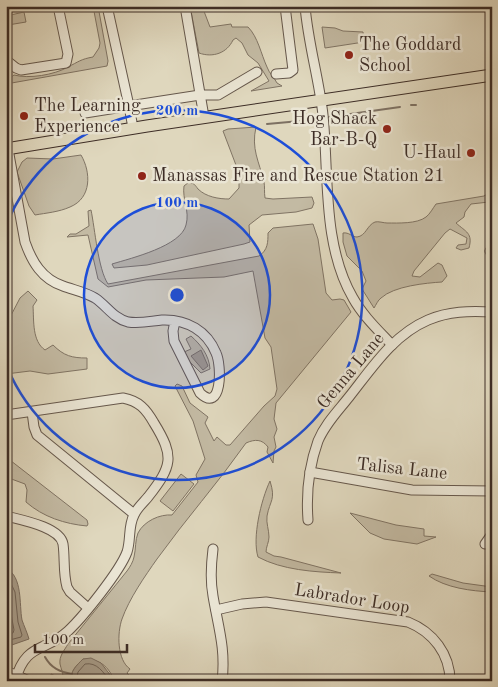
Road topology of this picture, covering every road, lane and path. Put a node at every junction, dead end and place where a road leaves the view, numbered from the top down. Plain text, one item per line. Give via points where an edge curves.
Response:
1 (58, 6) edge
2 (107, 6) edge
3 (185, 6) edge
4 (285, 6) edge
5 (305, 6) edge
6 (6, 60) edge
7 (257, 72) dead end
8 (276, 74) dead end
9 (492, 75) edge
10 (200, 95) junction
11 (321, 100) junction
12 (129, 106) junction
13 (85, 113) dead end
14 (204, 117) junction
15 (133, 128) junction
16 (7, 149) edge
17 (492, 312) edge
18 (174, 321) junction
19 (392, 345) junction
20 (32, 412) junction
21 (6, 415) edge
22 (310, 472) junction
23 (492, 491) edge
24 (134, 514) junction
25 (6, 516) edge
26 (308, 520) dead end
27 (492, 534) edge
28 (485, 544) dead end
29 (213, 549) dead end
30 (88, 608) junction
31 (216, 610) junction
32 (6, 671) edge
33 (16, 678) edge
34 (29, 681) edge
35 (222, 681) edge
36 (450, 681) edge

1 - 6 street via 68,54 66,63 21,70
2 - 12 street
3 - 10 street
4 - 8 street via 293,70
5 - 11 street
7 - 10 street via 221,94
9 - 11 main road
10 - 12 street
10 - 14 street
11 - 14 main road
11 - 19 street via 327,202 338,260 353,300
12 - 13 street
12 - 15 street
14 - 15 main road
15 - 16 main road
16 - 18 street via 25,242 43,275 59,285 92,296 120,319 137,323
17 - 19 street, Genna Lane via 437,316 412,329
18 - 18 street via 190,325 212,344 220,375 211,398 200,393 174,341
19 - 22 street, Genna Lane via 324,430 315,449
20 - 21 street
20 - 24 street via 37,435
20 - 24 street via 123,398 137,402 147,410 164,438 169,462 158,484
22 - 23 street, Talisa Lane via 412,490
22 - 26 street, Genna Lane
24 - 30 street via 124,560
25 - 30 street via 57,533 62,541 67,587
27 - 28 street
29 - 31 street via 211,581
30 - 33 street via 66,633 26,656
31 - 35 street via 223,642
31 - 36 street, Labrador Loop via 266,602 408,622 424,630 438,644 448,662
32 - 33 street
33 - 34 street

